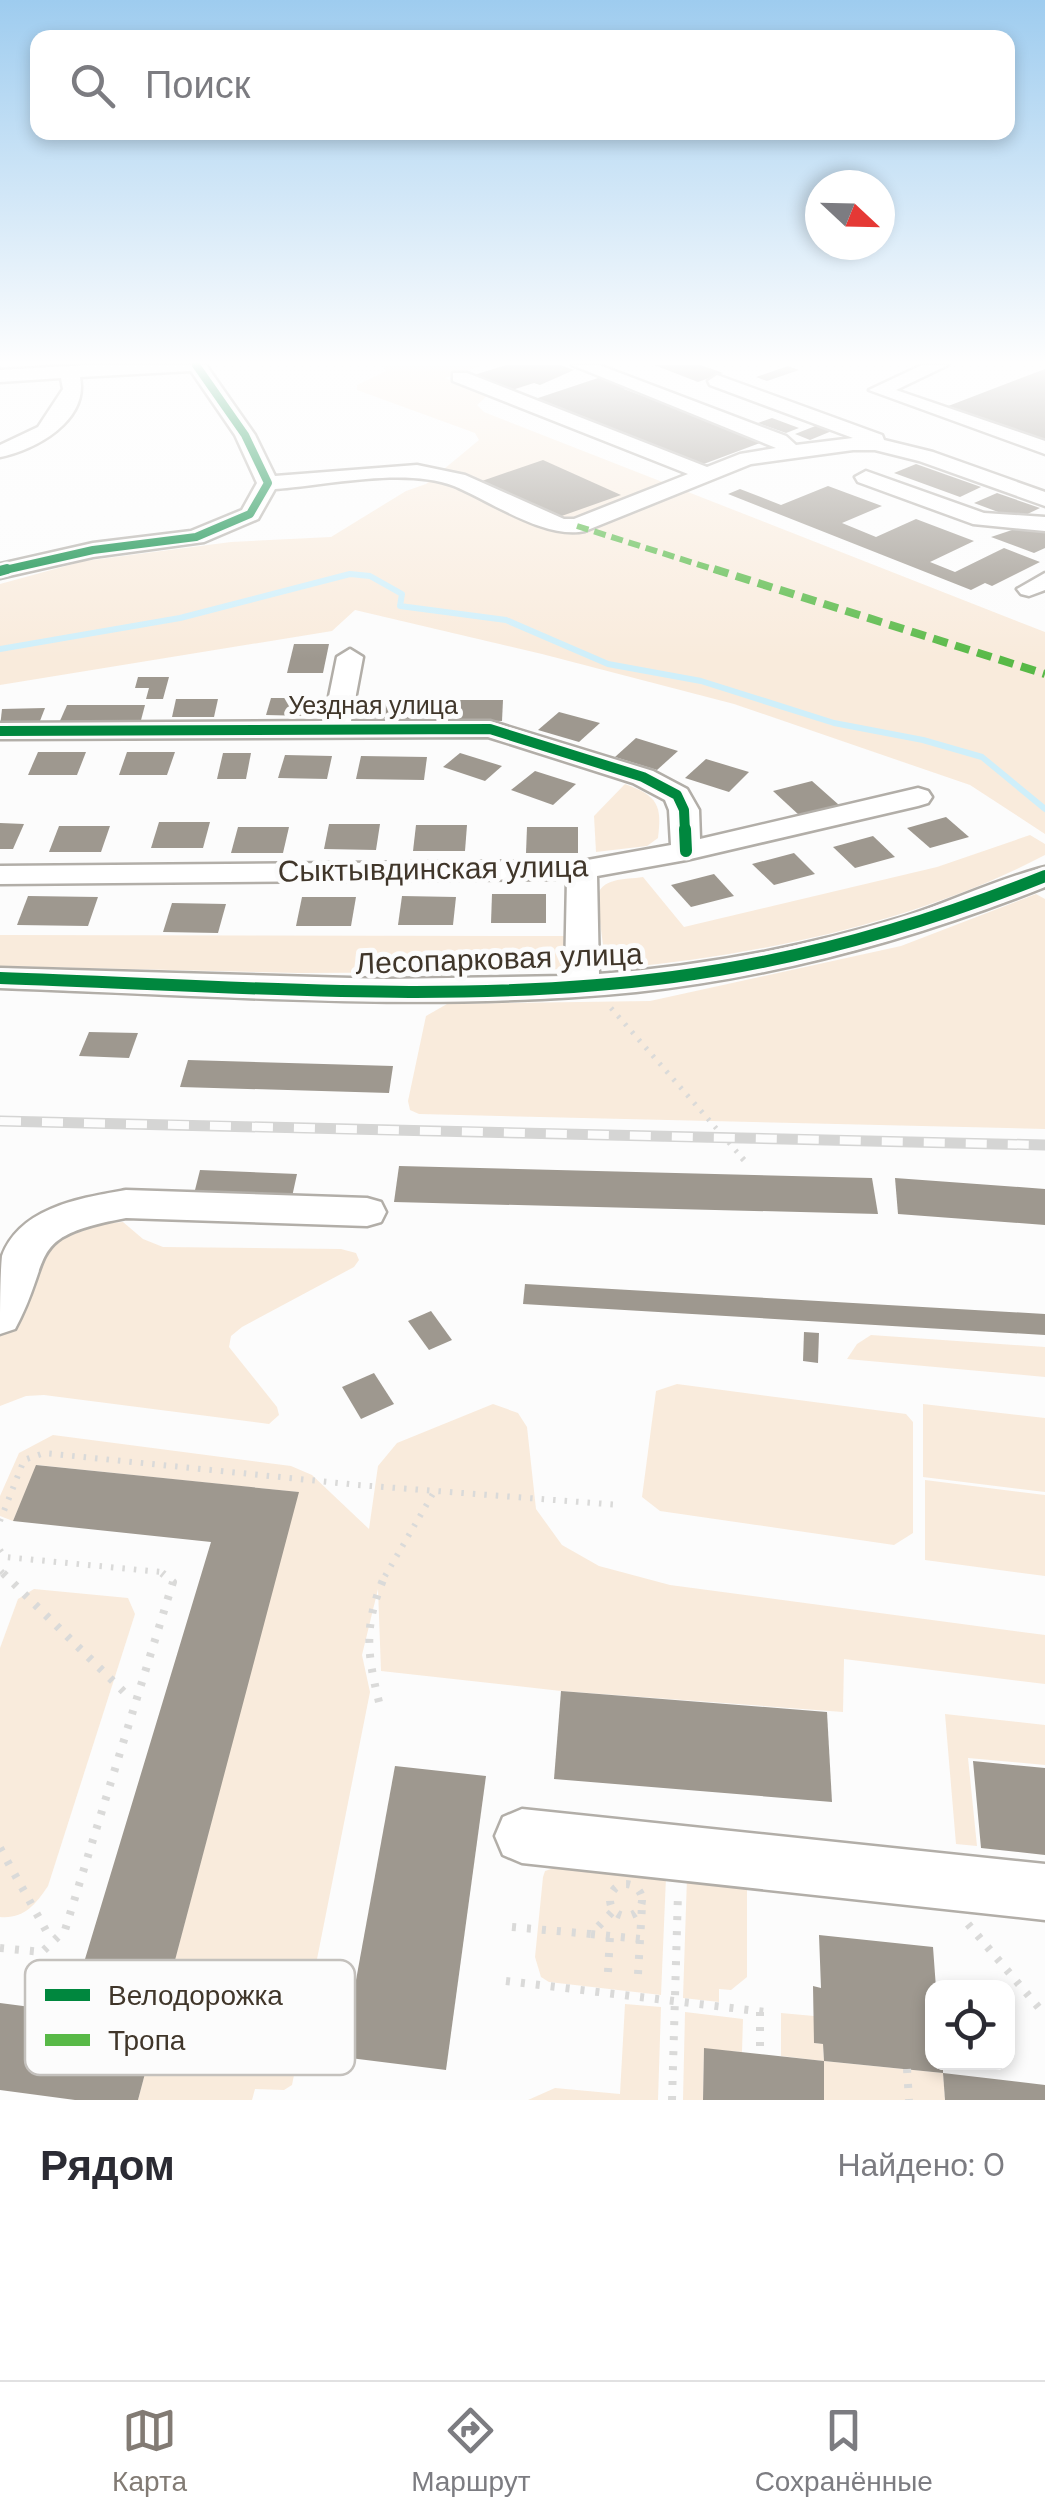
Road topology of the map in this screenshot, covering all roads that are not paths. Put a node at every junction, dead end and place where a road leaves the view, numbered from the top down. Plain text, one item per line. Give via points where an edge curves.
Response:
1 (258, 463) edge
2 (679, 463) edge
3 (734, 463) edge
4 (945, 463) edge
5 (707, 474) junction
6 (866, 477) dead end
7 (457, 480) junction
8 (268, 483) junction
9 (1045, 499) edge
10 (304, 504) dead end
11 (1045, 524) edge
12 (0, 571) edge
13 (350, 657) dead end
14 (336, 728) junction
15 (0, 731) edge
16 (918, 797) dead end
17 (686, 851) junction
18 (582, 870) junction
19 (0, 875) edge
20 (1045, 876) edge
21 (0, 978) edge
22 (590, 990) junction
23 (368, 1212) dead end
24 (0, 1318) edge
25 (522, 1836) dead end
26 (1045, 1892) edge

1 - 8 street
2 - 5 street
3 - 5 street
4 - 9 street
5 - 7 street via 578,526 560,526
6 - 11 street via 980,519
7 - 8 street via 418,471
7 - 10 street via 345,490
8 - 12 street via 250,514 196,538 93,550
13 - 14 street
14 - 15 street, Уездная улица
14 - 17 street, Уездная улица via 490,729 643,777 678,795
16 - 17 street, Сыктывдинская улица
17 - 18 street, Сыктывдинская улица
18 - 19 street, Сыктывдинская улица
18 - 22 street
20 - 22 street, Лесопарковая улица via 842,944
21 - 22 street, Лесопарковая улица
23 - 24 street via 126,1204 88,1211 44,1230 26,1247
25 - 26 street

